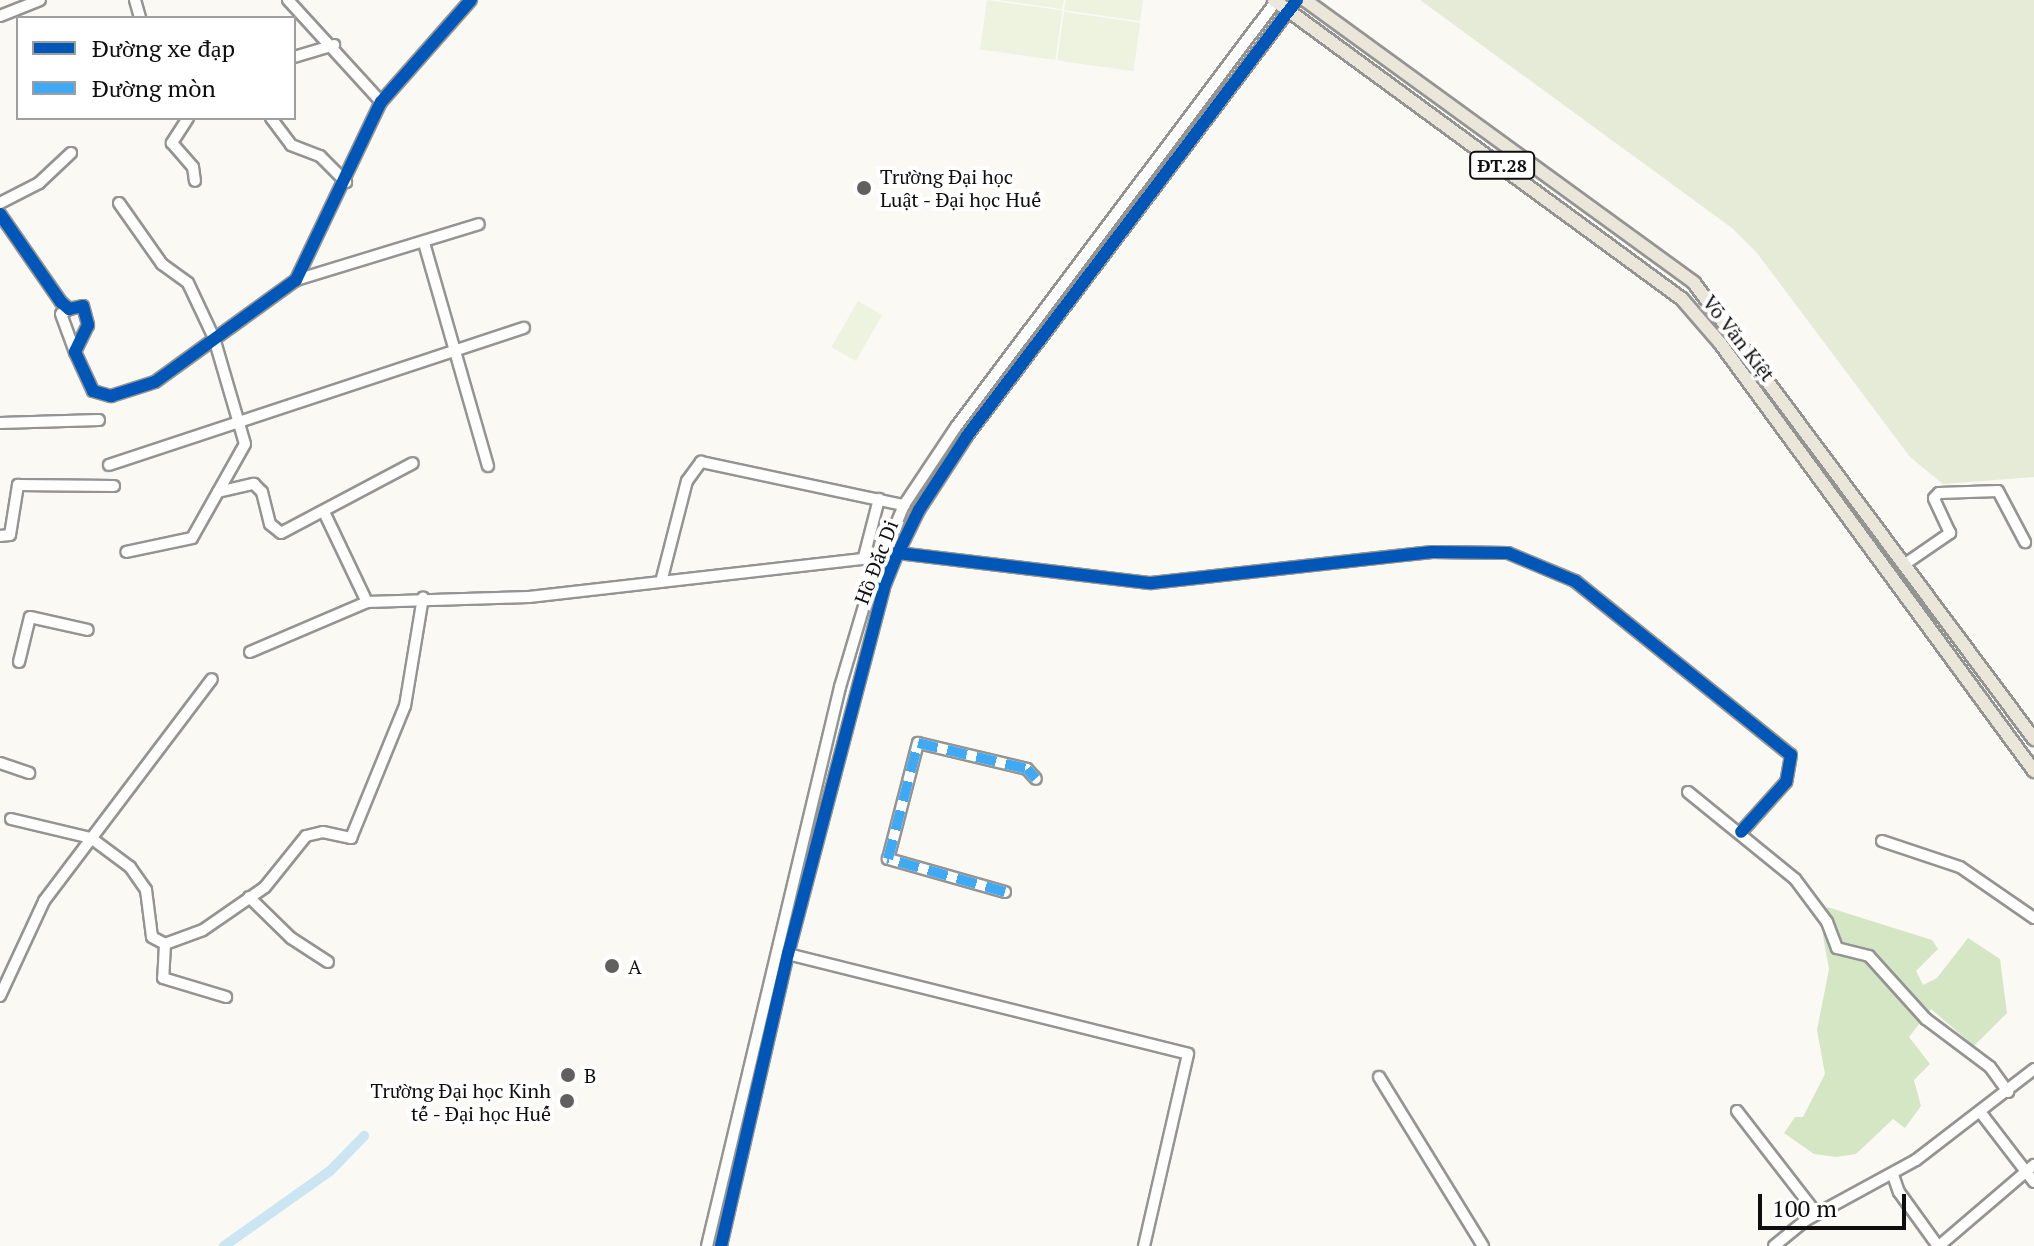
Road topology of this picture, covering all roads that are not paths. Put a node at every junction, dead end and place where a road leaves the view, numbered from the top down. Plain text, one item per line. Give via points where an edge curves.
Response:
1 (40, 0) edge
2 (288, 0) edge
3 (471, 0) edge
4 (1276, 0) edge
5 (1297, 0) edge
6 (1305, 0) edge
7 (462, 3) edge
8 (1289, 11) junction
9 (0, 16) edge
10 (334, 45) junction
11 (296, 56) edge
12 (381, 102) junction
13 (187, 120) edge
14 (272, 120) edge
15 (71, 153) dead end
16 (195, 181) dead end
17 (346, 182) junction
18 (0, 203) edge
19 (119, 203) dead end
20 (0, 214) edge
21 (479, 224) dead end
22 (424, 243) junction
23 (296, 280) junction
24 (69, 309) junction
25 (524, 328) dead end
26 (1734, 331) junction
27 (214, 338) junction
28 (1720, 343) junction
29 (454, 348) junction
30 (75, 352) junction
31 (99, 420) dead end
32 (241, 422) junction
33 (0, 423) edge
34 (413, 463) dead end
35 (109, 465) dead end
36 (488, 466) dead end
37 (114, 486) dead end
38 (218, 492) junction
39 (879, 499) junction
40 (904, 505) junction
41 (324, 512) junction
42 (0, 536) edge
43 (2025, 542) dead end
44 (126, 552) dead end
45 (898, 553) junction
46 (864, 557) junction
47 (880, 557) junction
48 (1905, 564) junction
49 (661, 582) junction
50 (423, 597) junction
51 (367, 602) junction
52 (88, 630) dead end
53 (250, 652) dead end
54 (19, 662) dead end
55 (212, 679) dead end
56 (2029, 723) edge
57 (2009, 737) junction
58 (2034, 739) edge
59 (0, 763) edge
60 (2034, 771) edge
61 (29, 773) dead end
62 (1036, 779) dead end
63 (1688, 792) dead end
64 (11, 819) dead end
65 (1741, 832) junction
66 (91, 838) junction
67 (1882, 841) dead end
68 (1005, 892) dead end
69 (249, 897) junction
70 (2034, 918) edge
71 (165, 944) junction
72 (788, 954) junction
73 (328, 962) dead end
74 (0, 996) edge
75 (226, 997) dead end
76 (2034, 1069) edge
77 (1379, 1077) dead end
78 (2008, 1092) junction
79 (1737, 1111) dead end
80 (1981, 1113) junction
81 (2030, 1168) edge
82 (1893, 1175) junction
83 (2034, 1182) edge
84 (1817, 1214) junction
85 (708, 1242) edge
86 (722, 1244) edge
87 (1778, 1245) edge
88 (1144, 1246) edge
89 (1483, 1246) edge
90 (1939, 1246) edge

1 - 9 street
2 - 10 street
3 - 7 street
4 - 8 main road, Võ Văn Kiệt / ĐT.28
4 - 40 street, Hồ Đắc Di via 956,427
5 - 8 street, Hồ Đắc Di
6 - 26 main road, Võ Văn Kiệt / ĐT.28 via 1638,238 1694,283
7 - 12 street
8 - 28 main road, Võ Văn Kiệt / ĐT.28 via 1619,249 1682,299
8 - 45 street, Hồ Đắc Di via 967,436
10 - 11 street
10 - 12 street
12 - 17 street
13 - 16 street via 172,143 193,167
14 - 17 street via 291,145 320,156
15 - 18 street via 49,176
17 - 23 street
19 - 27 street via 162,264 188,283
20 - 24 street
21 - 22 street
22 - 23 street
22 - 29 street
23 - 27 street
24 - 30 street via 61,314
24 - 30 street via 83,306 88,325
25 - 29 street
26 - 28 main road
26 - 48 main road, Võ Văn Kiệt / ĐT.28
27 - 30 street via 155,382 111,396 93,391
27 - 32 street
28 - 57 main road, Võ Văn Kiệt / ĐT.28
29 - 32 street
29 - 36 street
31 - 33 street
32 - 35 street
32 - 38 street via 245,444
34 - 41 street
37 - 42 street via 18,485 10,535
38 - 41 street via 254,484 262,492 270,524 281,533
38 - 44 street via 192,538
39 - 40 street
39 - 46 street
39 - 49 street via 701,462 687,481
40 - 47 street, Hồ Đắc Di
41 - 51 street
43 - 48 street via 1998,491 1939,493 1934,498 1950,533
45 - 65 street via 1151,583 1432,552 1508,553 1575,581 1791,755 1786,782
45 - 72 street, Hồ Đắc Di via 884,587
46 - 47 street
46 - 49 street
47 - 85 street, Hồ Đắc Di via 840,687
48 - 56 main road, Võ Văn Kiệt / ĐT.28
49 - 50 street via 529,597
50 - 51 street
50 - 69 street via 405,706 368,787 361,824 351,838 323,832 306,836 265,887
51 - 53 street
52 - 54 street via 30,617
55 - 66 street
56 - 57 main road
56 - 58 main road, Võ Văn Kiệt / ĐT.28
57 - 60 main road, Võ Văn Kiệt / ĐT.28
59 - 61 street
62 - 68 street via 1027,769 918,743 888,859
63 - 65 street
64 - 66 street
65 - 78 street via 1795,879 1827,922 1837,948 1869,956 1926,1019 1990,1067
66 - 71 street via 139,878 146,890 152,937
66 - 74 street via 44,901
67 - 70 street via 1960,867
69 - 71 street via 203,930
69 - 73 street via 283,932
71 - 75 street via 163,978
72 - 86 street, Hồ Đắc Di
72 - 88 street via 1188,1054
76 - 78 street
77 - 89 street
78 - 80 street
79 - 84 street
80 - 81 street
80 - 82 street
81 - 83 street
81 - 90 street
82 - 84 street
82 - 90 street via 1899,1192
84 - 87 street
85 - 86 street

